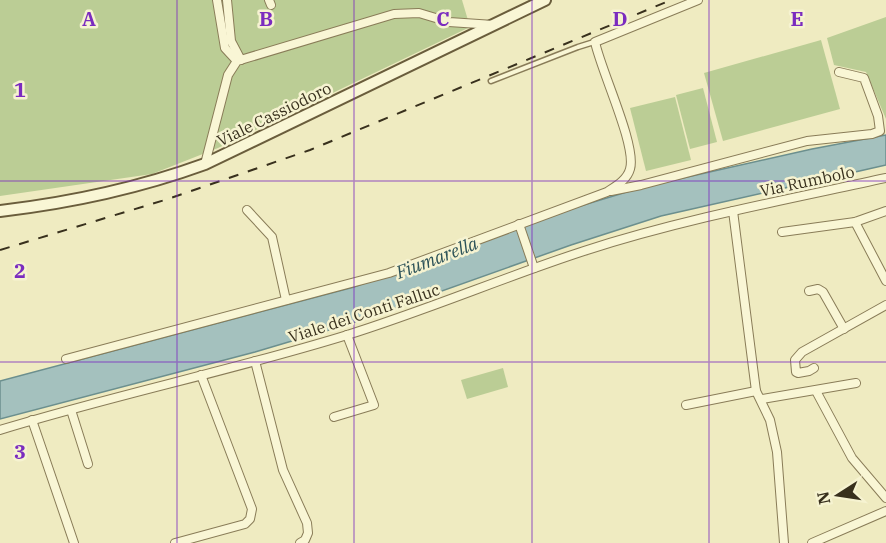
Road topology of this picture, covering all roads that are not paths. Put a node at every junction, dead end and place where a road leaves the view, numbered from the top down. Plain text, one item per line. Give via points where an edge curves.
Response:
1 (217, 0) edge
2 (227, 0) edge
3 (545, 0) edge
4 (698, 0) edge
5 (495, 25) junction
6 (595, 42) junction
7 (239, 61) junction
8 (839, 72) dead end
9 (491, 81) dead end
10 (205, 164) junction
11 (886, 178) edge
12 (607, 192) junction
13 (247, 210) dead end
14 (0, 211) edge
15 (733, 211) junction
16 (886, 211) edge
17 (855, 222) junction
18 (519, 225) junction
19 (782, 232) dead end
20 (533, 264) junction
21 (886, 281) edge
22 (809, 291) dead end
23 (286, 300) junction
24 (886, 305) edge
25 (844, 329) junction
26 (347, 335) junction
27 (66, 359) dead end
28 (255, 361) junction
29 (814, 368) dead end
30 (201, 375) junction
31 (856, 383) dead end
32 (756, 391) junction
33 (816, 391) junction
34 (762, 399) junction
35 (686, 405) dead end
36 (71, 410) junction
37 (334, 417) dead end
38 (32, 420) junction
39 (0, 430) edge
40 (88, 464) dead end
41 (886, 498) edge
42 (886, 510) edge
43 (74, 543) edge
44 (175, 543) edge
45 (300, 543) edge
46 (784, 543) edge
47 (812, 543) edge

1 - 7 street via 225,48
2 - 7 street via 231,41
3 - 5 main road, Viale Cassiodoro
4 - 6 street
5 - 7 street via 449,22 419,13 394,14
5 - 10 main road, Viale Cassiodoro
6 - 9 lane
6 - 12 street via 632,163 625,179
7 - 10 street via 228,75
8 - 12 street via 864,78 880,131 807,141
10 - 14 main road, Viale Cassiodoro via 69,201
11 - 15 street, Via Rumbolo
12 - 18 street
13 - 23 street via 272,237
15 - 20 street, Viale dei Conti Falluc
15 - 32 street
16 - 17 street
17 - 19 street
17 - 21 street
18 - 20 street
18 - 23 street via 389,273
20 - 26 street, Viale dei Conti Falluc
22 - 25 street via 823,292
23 - 27 street
24 - 25 street
25 - 29 street via 802,352 795,360 798,373
26 - 28 street, Viale dei Conti Falluc
26 - 37 street via 374,405
28 - 30 street, Viale dei Conti Falluc
28 - 45 street via 283,470 307,523 308,533
30 - 36 street, Viale dei Conti Falluc
30 - 44 street via 252,514 245,524
31 - 33 street
32 - 34 street
32 - 35 street
33 - 34 street
33 - 41 street via 852,458
34 - 46 street via 775,435
36 - 38 street, Viale dei Conti Falluc
36 - 40 street
38 - 39 street, Viale dei Conti Falluc
38 - 43 street
42 - 47 street

